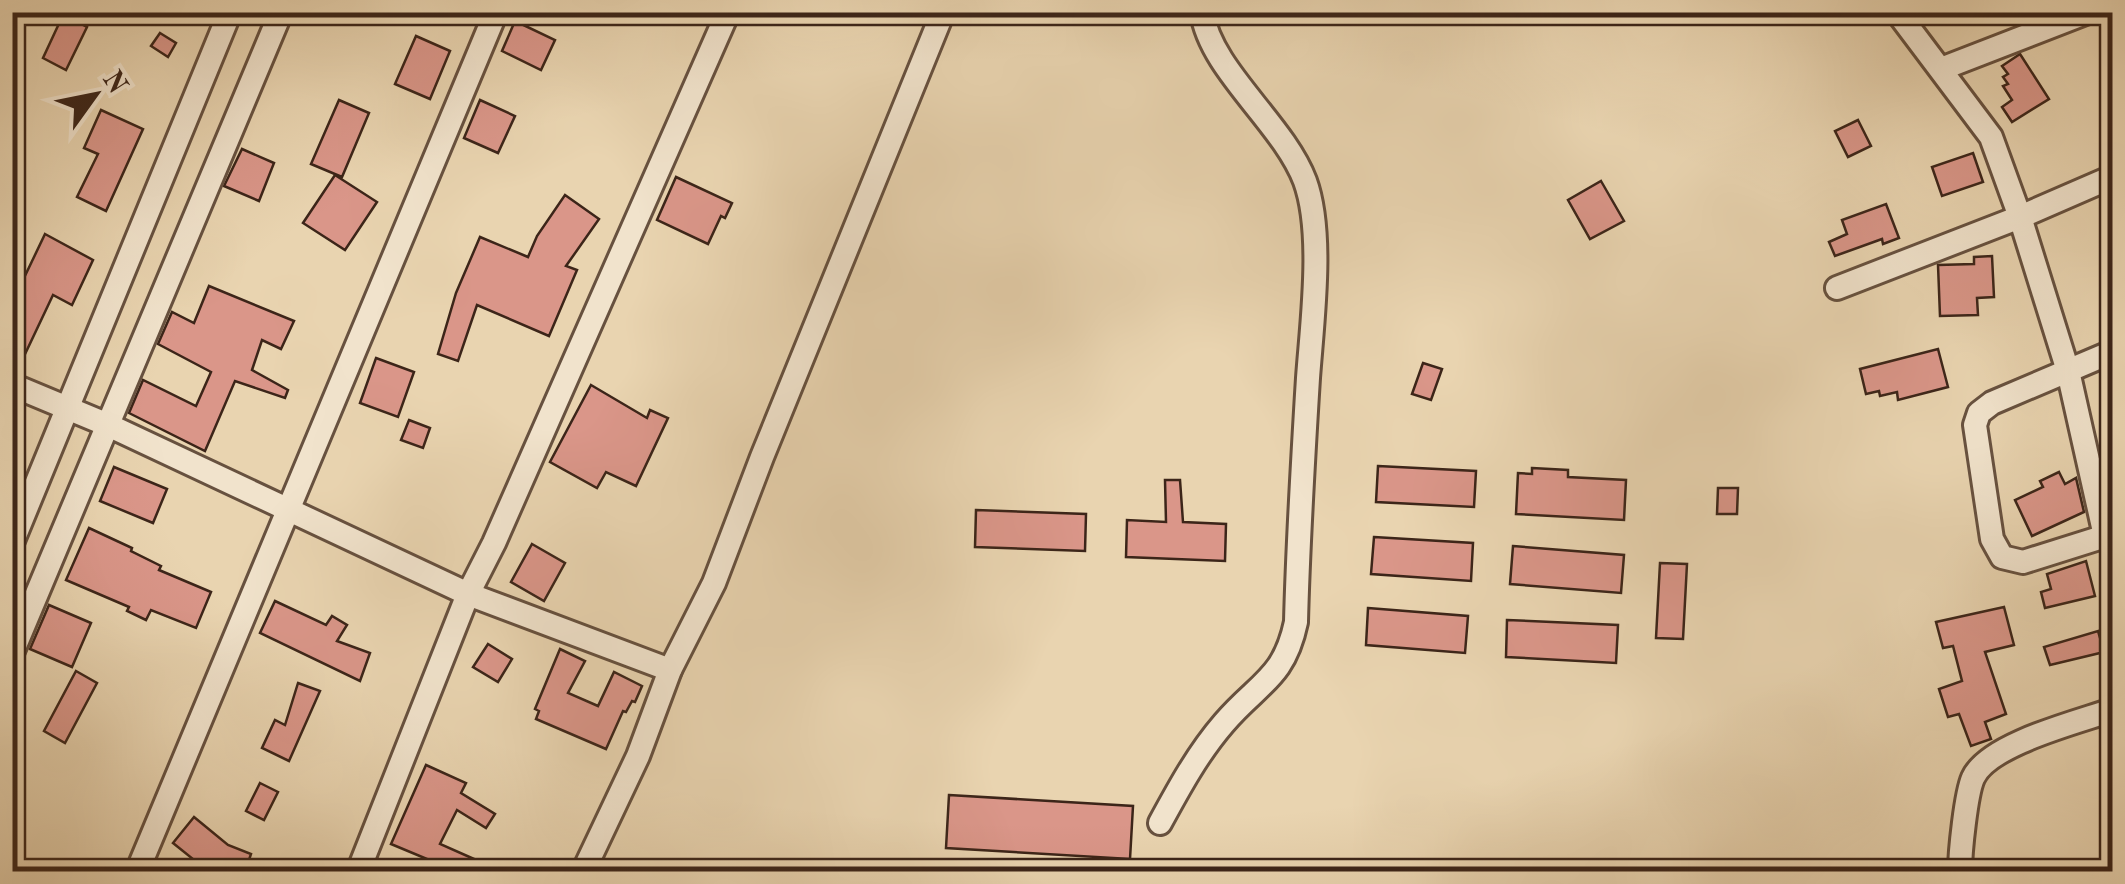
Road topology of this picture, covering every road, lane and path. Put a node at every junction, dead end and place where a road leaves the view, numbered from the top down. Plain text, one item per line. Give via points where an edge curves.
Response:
1 (230, 12) edge
2 (281, 12) edge
3 (496, 12) edge
4 (728, 12) edge
5 (942, 12) edge
6 (1202, 12) edge
7 (1897, 12) edge
8 (2088, 12) edge
9 (1940, 69) junction
10 (2112, 177) edge
11 (2020, 217) junction
12 (1838, 288) dead end
13 (2112, 352) edge
14 (2068, 371) junction
15 (12, 385) edge
16 (67, 407) junction
17 (108, 424) junction
18 (286, 512) junction
19 (2109, 535) edge
20 (12, 543) edge
21 (468, 594) junction
22 (12, 653) edge
23 (670, 670) junction
24 (2112, 710) edge
25 (1160, 823) dead end
26 (137, 872) edge
27 (358, 872) edge
28 (583, 872) edge
29 (1960, 872) edge

1 - 16 street
2 - 17 street
3 - 18 street
4 - 21 street
5 - 23 street via 714,583
6 - 25 street via 1219,54 1289,147 1305,182 1313,212 1314,286 1290,649 1189,769
7 - 9 street
8 - 9 street
9 - 11 street via 1991,137
10 - 11 street
11 - 12 street
11 - 14 street
13 - 14 street
14 - 19 street
14 - 19 street via 1980,413 1975,425 1992,539 2002,557 2023,562
15 - 16 street
16 - 17 street
16 - 20 street
17 - 18 street
17 - 22 street
18 - 21 street
18 - 26 street
21 - 23 street
21 - 27 street
23 - 28 street
24 - 29 street via 1990,758 1973,777

